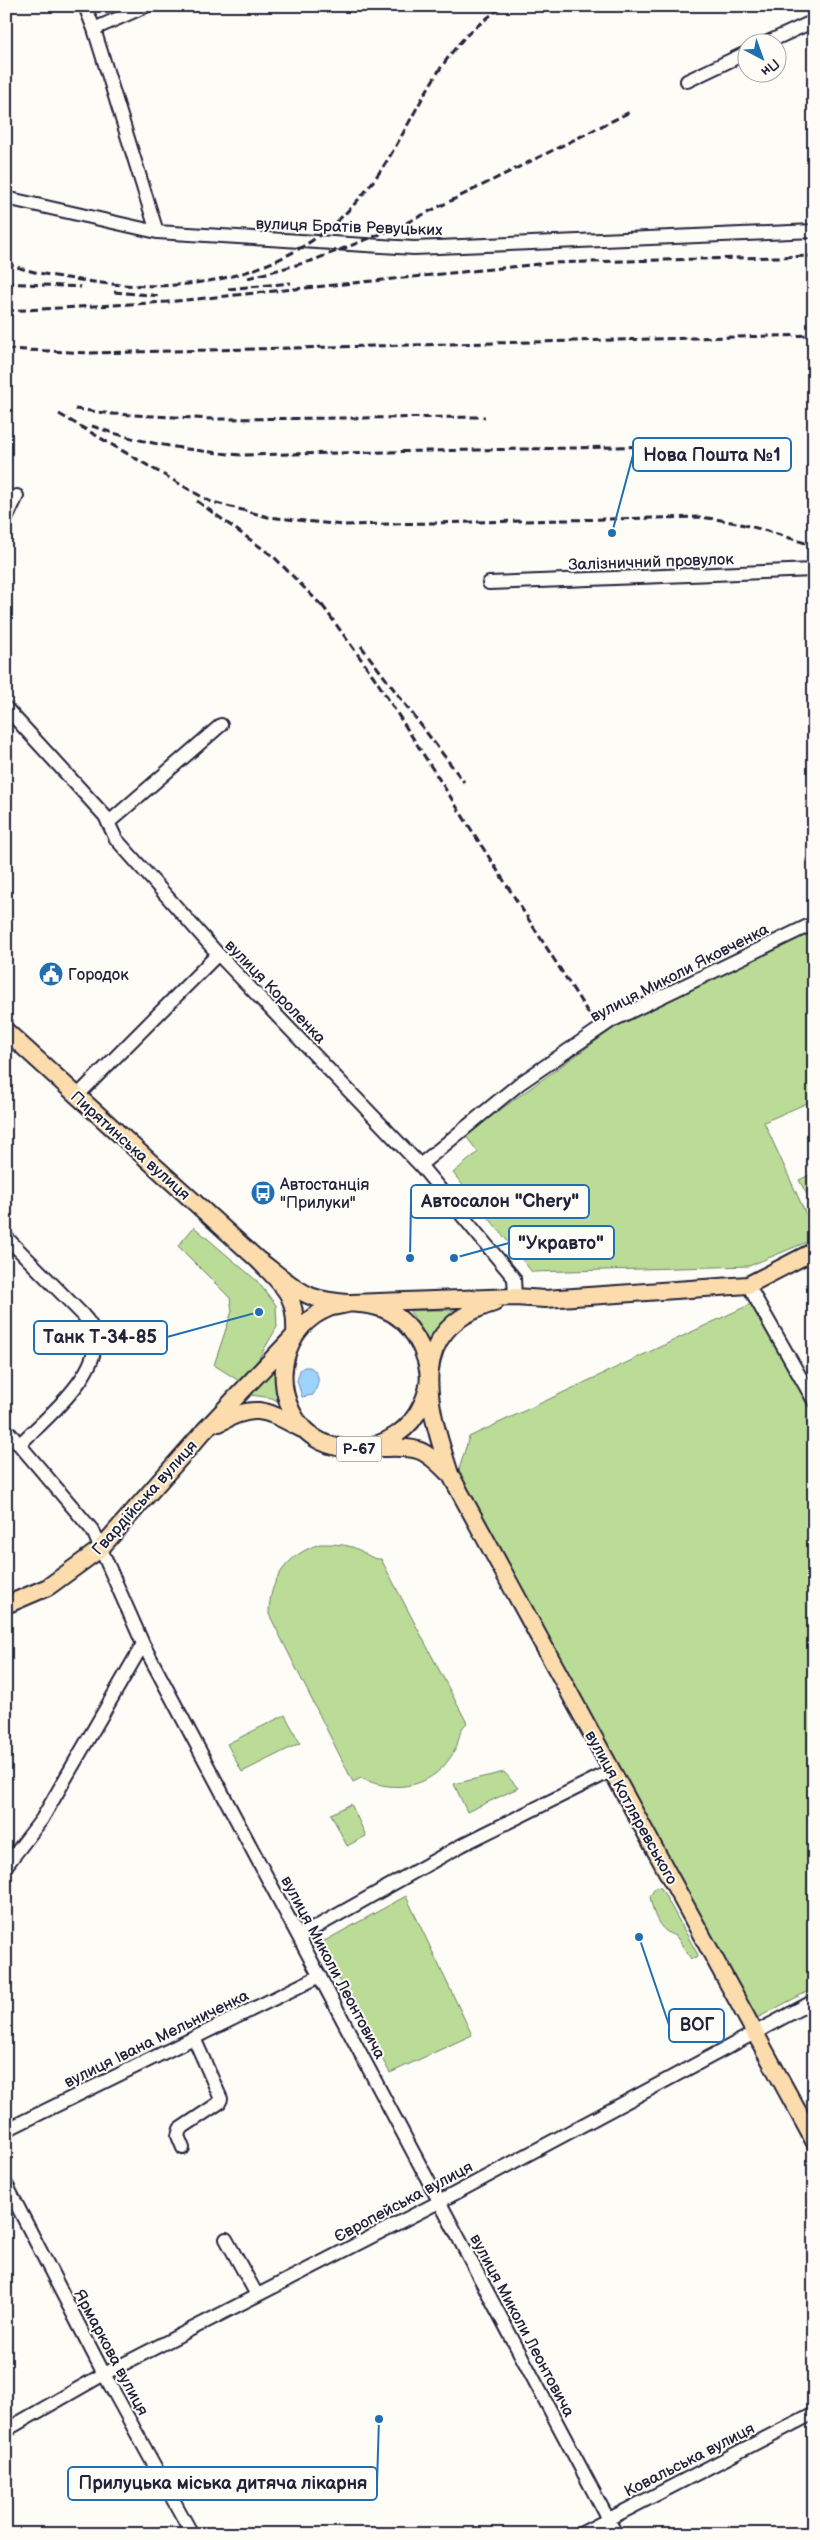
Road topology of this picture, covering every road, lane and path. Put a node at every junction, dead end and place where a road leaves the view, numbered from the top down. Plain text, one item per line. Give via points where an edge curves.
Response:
1 (85, 6) edge
2 (146, 6) edge
3 (814, 21) edge
4 (94, 29) junction
5 (788, 33) edge
6 (738, 57) edge
7 (687, 80) dead end
8 (6, 198) edge
9 (814, 231) edge
10 (157, 232) junction
11 (17, 496) dead end
12 (6, 519) edge
13 (814, 570) edge
14 (489, 583) dead end
15 (6, 708) edge
16 (220, 725) dead end
17 (108, 823) junction
18 (814, 923) edge
19 (218, 954) junction
20 (6, 1031) edge
21 (77, 1096) junction
22 (420, 1165) junction
23 (6, 1237) edge
24 (814, 1251) edge
25 (257, 1259) junction
26 (748, 1285) junction
27 (515, 1297) junction
28 (351, 1303) junction
29 (295, 1336) junction
30 (428, 1373) junction
31 (814, 1401) edge
32 (6, 1429) edge
33 (306, 1430) junction
34 (204, 1431) junction
35 (20, 1444) junction
36 (366, 1449) junction
37 (450, 1474) junction
38 (100, 1549) junction
39 (6, 1605) edge
40 (143, 1644) junction
41 (611, 1771) junction
42 (6, 1866) edge
43 (300, 1936) junction
44 (320, 1976) junction
45 (814, 2001) edge
46 (754, 2033) junction
47 (194, 2038) junction
48 (6, 2130) edge
49 (814, 2141) edge
50 (183, 2148) dead end
51 (6, 2184) edge
52 (439, 2202) junction
53 (226, 2239) dead end
54 (257, 2296) junction
55 (104, 2374) junction
56 (814, 2413) edge
57 (6, 2430) edge
58 (608, 2519) junction
59 (192, 2534) edge
60 (580, 2534) edge
61 (616, 2534) edge

1 - 4 street
2 - 4 street
3 - 5 street
4 - 10 street
6 - 7 street
8 - 10 street, вулиця Братів Ревуцьких
9 - 10 street, вулиця Братів Ревуцьких via 414,248
11 - 12 street
13 - 14 street, Залізничний провулок
15 - 17 street, вулиця Короленка
16 - 17 street
17 - 19 street, вулиця Короленка via 116,839
18 - 22 street, вулиця Миколи Яковченка via 611,1021 519,1084
19 - 21 street
19 - 22 street, вулиця Короленка
20 - 21 main road, Пирятинська вулиця / Р-67
21 - 25 main road, Пирятинська вулиця / Р-67
22 - 27 street, вулиця Короленка via 514,1278
23 - 35 street via 82,1315 92,1327 95,1340 90,1364 80,1383
24 - 26 main road, Р-67
25 - 28 main road, Р-67 via 310,1296 324,1301
25 - 29 main road, Р-67 via 286,1290 293,1303
26 - 27 main road, Р-67 via 545,1299
26 - 31 street
27 - 28 main road, Р-67
27 - 30 main road, Р-67 via 475,1309 457,1319 436,1345
28 - 29 main road, Р-67 via 330,1308 310,1319
28 - 30 main road, Р-67 via 374,1306 396,1315 412,1330 424,1350
29 - 33 main road, Р-67 via 286,1354 282,1375 285,1395 293,1414
29 - 34 main road, Гвардійська вулиця
30 - 36 main road, Р-67 via 426,1394 413,1420 387,1442
30 - 37 main road via 436,1429
32 - 35 street, вулиця Миколи Леонтовича
33 - 34 main road via 276,1415 254,1409 236,1413
33 - 36 main road, Р-67 via 324,1442
34 - 38 main road, Гвардійська вулиця
35 - 38 street, вулиця Миколи Леонтовича via 93,1531
36 - 37 main road via 416,1448 430,1455
37 - 41 main road, вулиця Котляревського
38 - 39 main road, Гвардійська вулиця via 48,1587
38 - 40 street, вулиця Миколи Леонтовича
40 - 42 street via 42,1819
40 - 43 street, вулиця Миколи Леонтовича
41 - 43 street via 462,1845
41 - 46 main road, вулиця Котляревського
43 - 44 street, вулиця Миколи Леонтовича
44 - 47 street, вулиця Івана Мельниченка
44 - 52 street, вулиця Миколи Леонтовича
45 - 46 street, Європейська вулиця
46 - 49 main road, вулиця Котляревського
46 - 52 street, Європейська вулиця
47 - 48 street, вулиця Івана Мельниченка
47 - 50 street via 221,2099 180,2129 178,2136
51 - 55 street, Ярмаркова вулиця
52 - 54 street, Європейська вулиця
52 - 58 street, вулиця Миколи Леонтовича
53 - 54 street
54 - 55 street, Європейська вулиця
55 - 57 street, Європейська вулиця
55 - 59 street, Ярмаркова вулиця
56 - 58 street, Ковальська вулиця
58 - 60 street, Ковальська вулиця
58 - 61 street, вулиця Миколи Леонтовича

